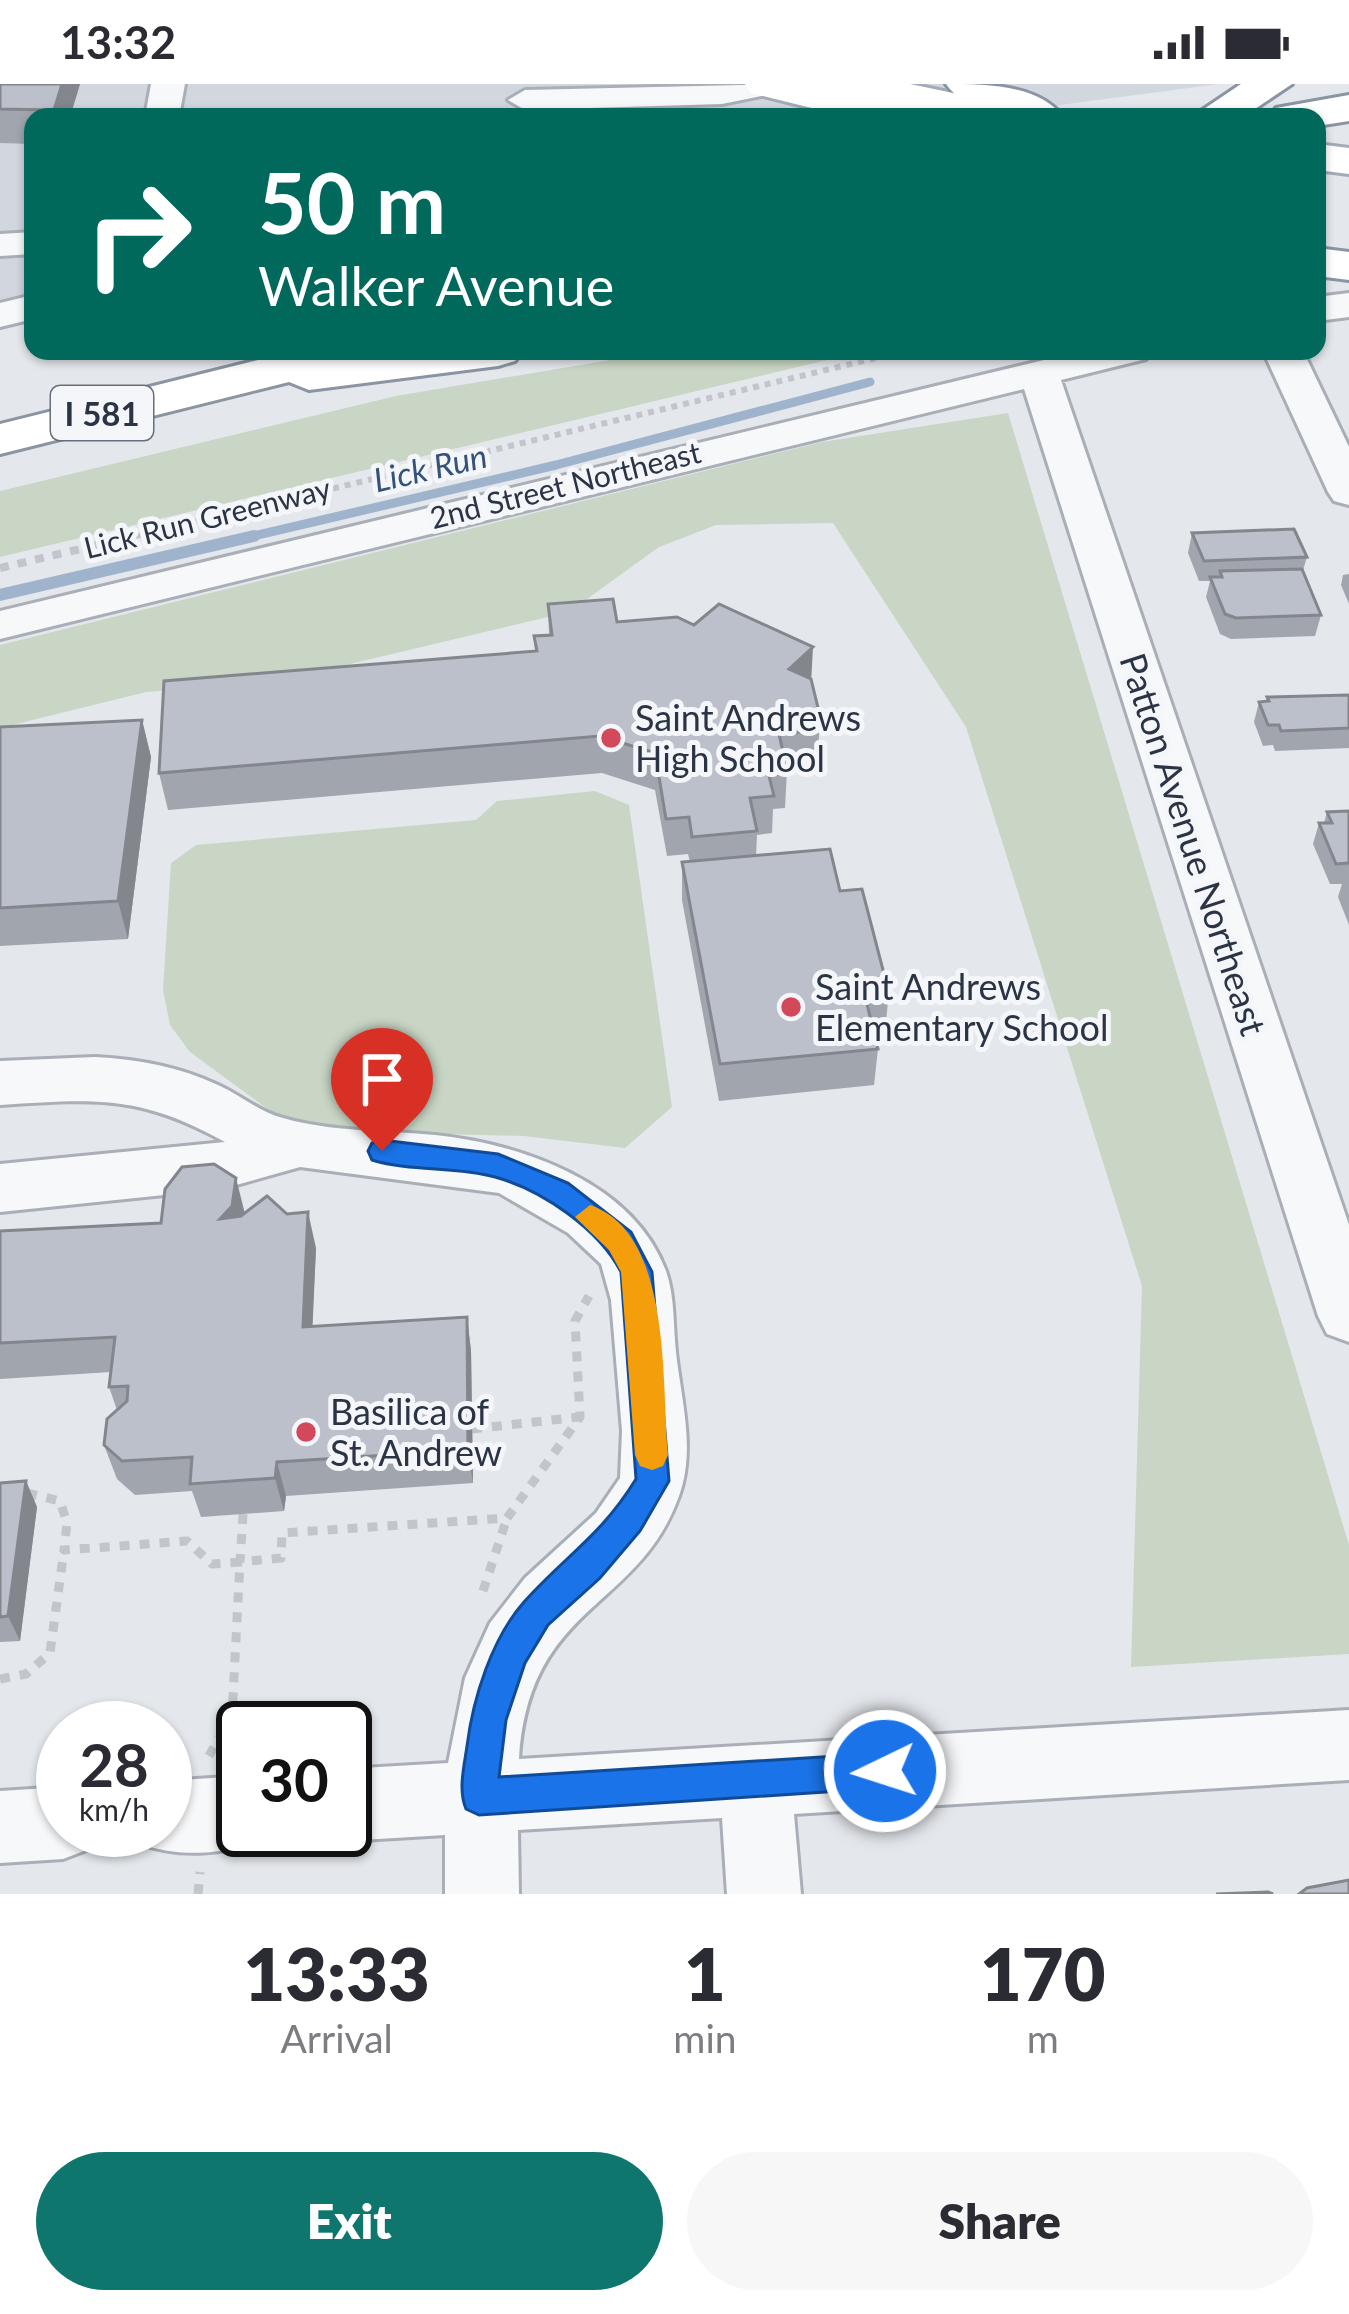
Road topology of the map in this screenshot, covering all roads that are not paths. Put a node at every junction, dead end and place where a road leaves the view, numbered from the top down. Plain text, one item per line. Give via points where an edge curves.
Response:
1 (771, 84) edge
2 (849, 84) edge
3 (967, 84) edge
4 (525, 100) edge
5 (864, 108) edge
6 (966, 108) edge
7 (1022, 108) edge
8 (276, 360) edge
9 (348, 360) edge
10 (1094, 360) edge
11 (1286, 360) edge
12 (198, 369) edge
13 (1038, 373) junction
14 (0, 398) edge
15 (0, 439) edge
16 (1349, 492) edge
17 (0, 625) edge
18 (0, 1083) edge
19 (306, 1143) junction
20 (0, 1188) edge
21 (1349, 1316) edge
22 (1349, 1745) edge
23 (755, 1779) junction
24 (479, 1797) junction
25 (372, 1803) edge
26 (36, 1825) edge
27 (0, 1827) edge
28 (482, 1894) edge
29 (764, 1894) edge

1 - 4 street via 722,94
1 - 5 main road
2 - 6 main road
3 - 7 main road
8 - 12 main road, I 581
9 - 12 main road
10 - 13 street, 2nd Street Northeast
11 - 16 street
12 - 14 main road, I 581
12 - 15 main road, I 581
13 - 17 street, 2nd Street Northeast
13 - 21 street, Patton Avenue Northeast
18 - 19 street via 147,1081 274,1139
19 - 20 street via 223,1166
19 - 24 street via 498,1166 558,1192 620,1241 636,1272 652,1481 628,1521 536,1614 510,1656 488,1720
22 - 23 street
23 - 24 street
23 - 29 street
24 - 25 street
24 - 28 street
26 - 27 street

